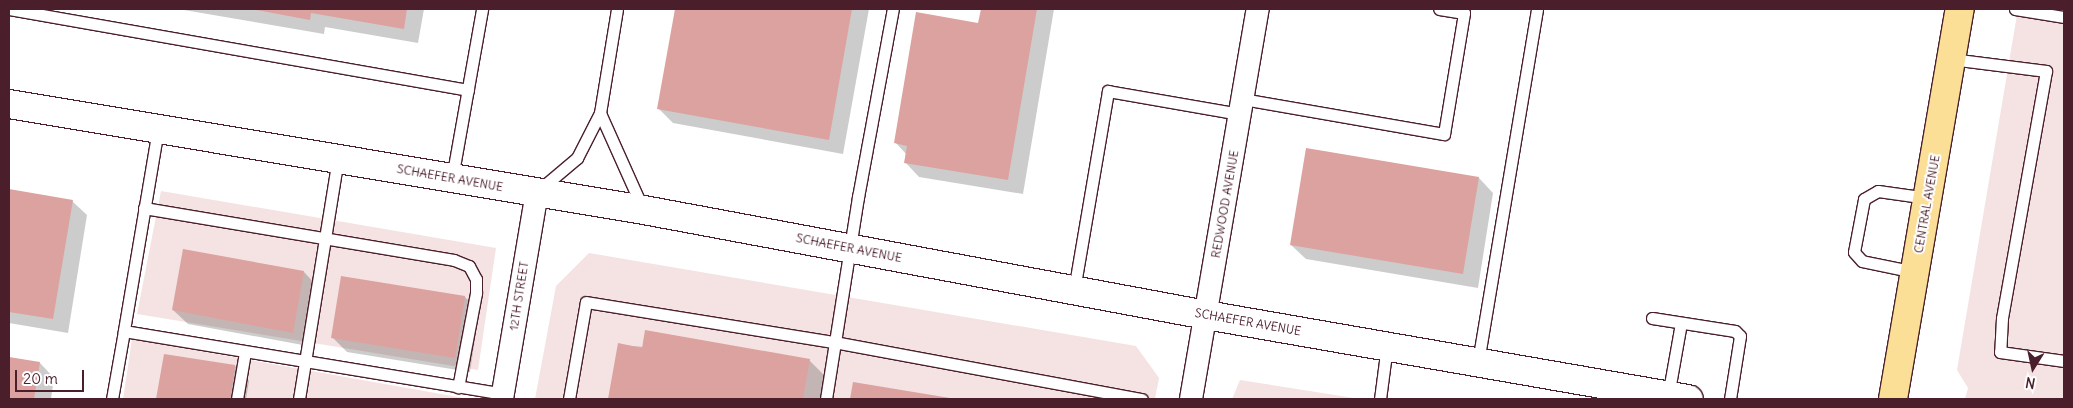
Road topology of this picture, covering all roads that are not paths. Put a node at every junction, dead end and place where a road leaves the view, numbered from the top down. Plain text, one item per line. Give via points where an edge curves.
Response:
1 (9, 9) edge
2 (482, 9) edge
3 (617, 9) edge
4 (893, 9) edge
5 (1258, 9) edge
6 (1439, 9) edge
7 (1537, 9) edge
8 (1960, 9) edge
9 (2015, 9) edge
10 (2064, 17) edge
11 (1951, 59) junction
12 (468, 90) junction
13 (9, 104) edge
14 (1242, 106) junction
15 (600, 113) junction
16 (158, 129) junction
17 (338, 159) junction
18 (452, 178) junction
19 (536, 192) junction
20 (1928, 198) junction
21 (144, 208) junction
22 (644, 210) junction
23 (325, 238) junction
24 (850, 248) junction
25 (1915, 272) junction
26 (1074, 290) junction
27 (1206, 315) junction
28 (1652, 318) dead end
29 (1681, 323) junction
30 (124, 331) junction
31 (834, 342) junction
32 (1387, 346) junction
33 (246, 352) junction
34 (2064, 361) edge
35 (305, 362) junction
36 (1478, 362) junction
37 (458, 387) junction
38 (1626, 394) edge
39 (503, 397) edge
40 (1679, 398) edge
41 (112, 399) edge
42 (237, 399) edge
43 (299, 399) edge
44 (569, 399) edge
45 (826, 399) edge
46 (1142, 399) edge
47 (1191, 399) edge
48 (1380, 399) edge
49 (1730, 399) edge
50 (1894, 399) edge

1 - 12 lane
2 - 12 lane
3 - 15 lane
4 - 24 lane
5 - 14 street, REDWOOD AVENUE
6 - 14 lane via 1464,13 1444,134
7 - 36 lane
8 - 11 main road, CENTRAL AVENUE
9 - 10 lane
11 - 20 main road, CENTRAL AVENUE
11 - 34 lane via 2046,71 2002,318 2000,352
12 - 18 lane
13 - 16 street, SCHAEFER AVENUE
14 - 26 lane via 1108,91
14 - 27 street, REDWOOD AVENUE
15 - 19 lane via 577,158
15 - 22 lane
16 - 17 street, SCHAEFER AVENUE
16 - 21 lane
17 - 18 street, SCHAEFER AVENUE
17 - 23 lane
18 - 19 street, SCHAEFER AVENUE
19 - 22 street, SCHAEFER AVENUE
19 - 39 street, 12TH STREET
20 - 25 main road, CENTRAL AVENUE
20 - 25 lane via 1878,191 1864,198 1854,252 1862,262
21 - 23 lane
21 - 30 lane
22 - 24 street, SCHAEFER AVENUE
23 - 35 lane
23 - 37 lane via 454,260 469,266 476,279 476,293
24 - 26 street, SCHAEFER AVENUE
24 - 31 lane
25 - 50 main road, CENTRAL AVENUE
26 - 27 street, SCHAEFER AVENUE
27 - 32 street, SCHAEFER AVENUE
27 - 47 street, REDWOOD AVENUE
28 - 29 lane
29 - 40 lane
29 - 49 lane via 1735,331 1740,336
30 - 33 lane
30 - 41 lane
31 - 44 lane via 586,302
31 - 45 lane
31 - 46 lane
32 - 36 street, SCHAEFER AVENUE
32 - 48 lane
33 - 35 lane
33 - 42 lane
35 - 37 lane
35 - 43 lane
36 - 38 street, SCHAEFER AVENUE
37 - 39 lane
38 - 40 street, SCHAEFER AVENUE

